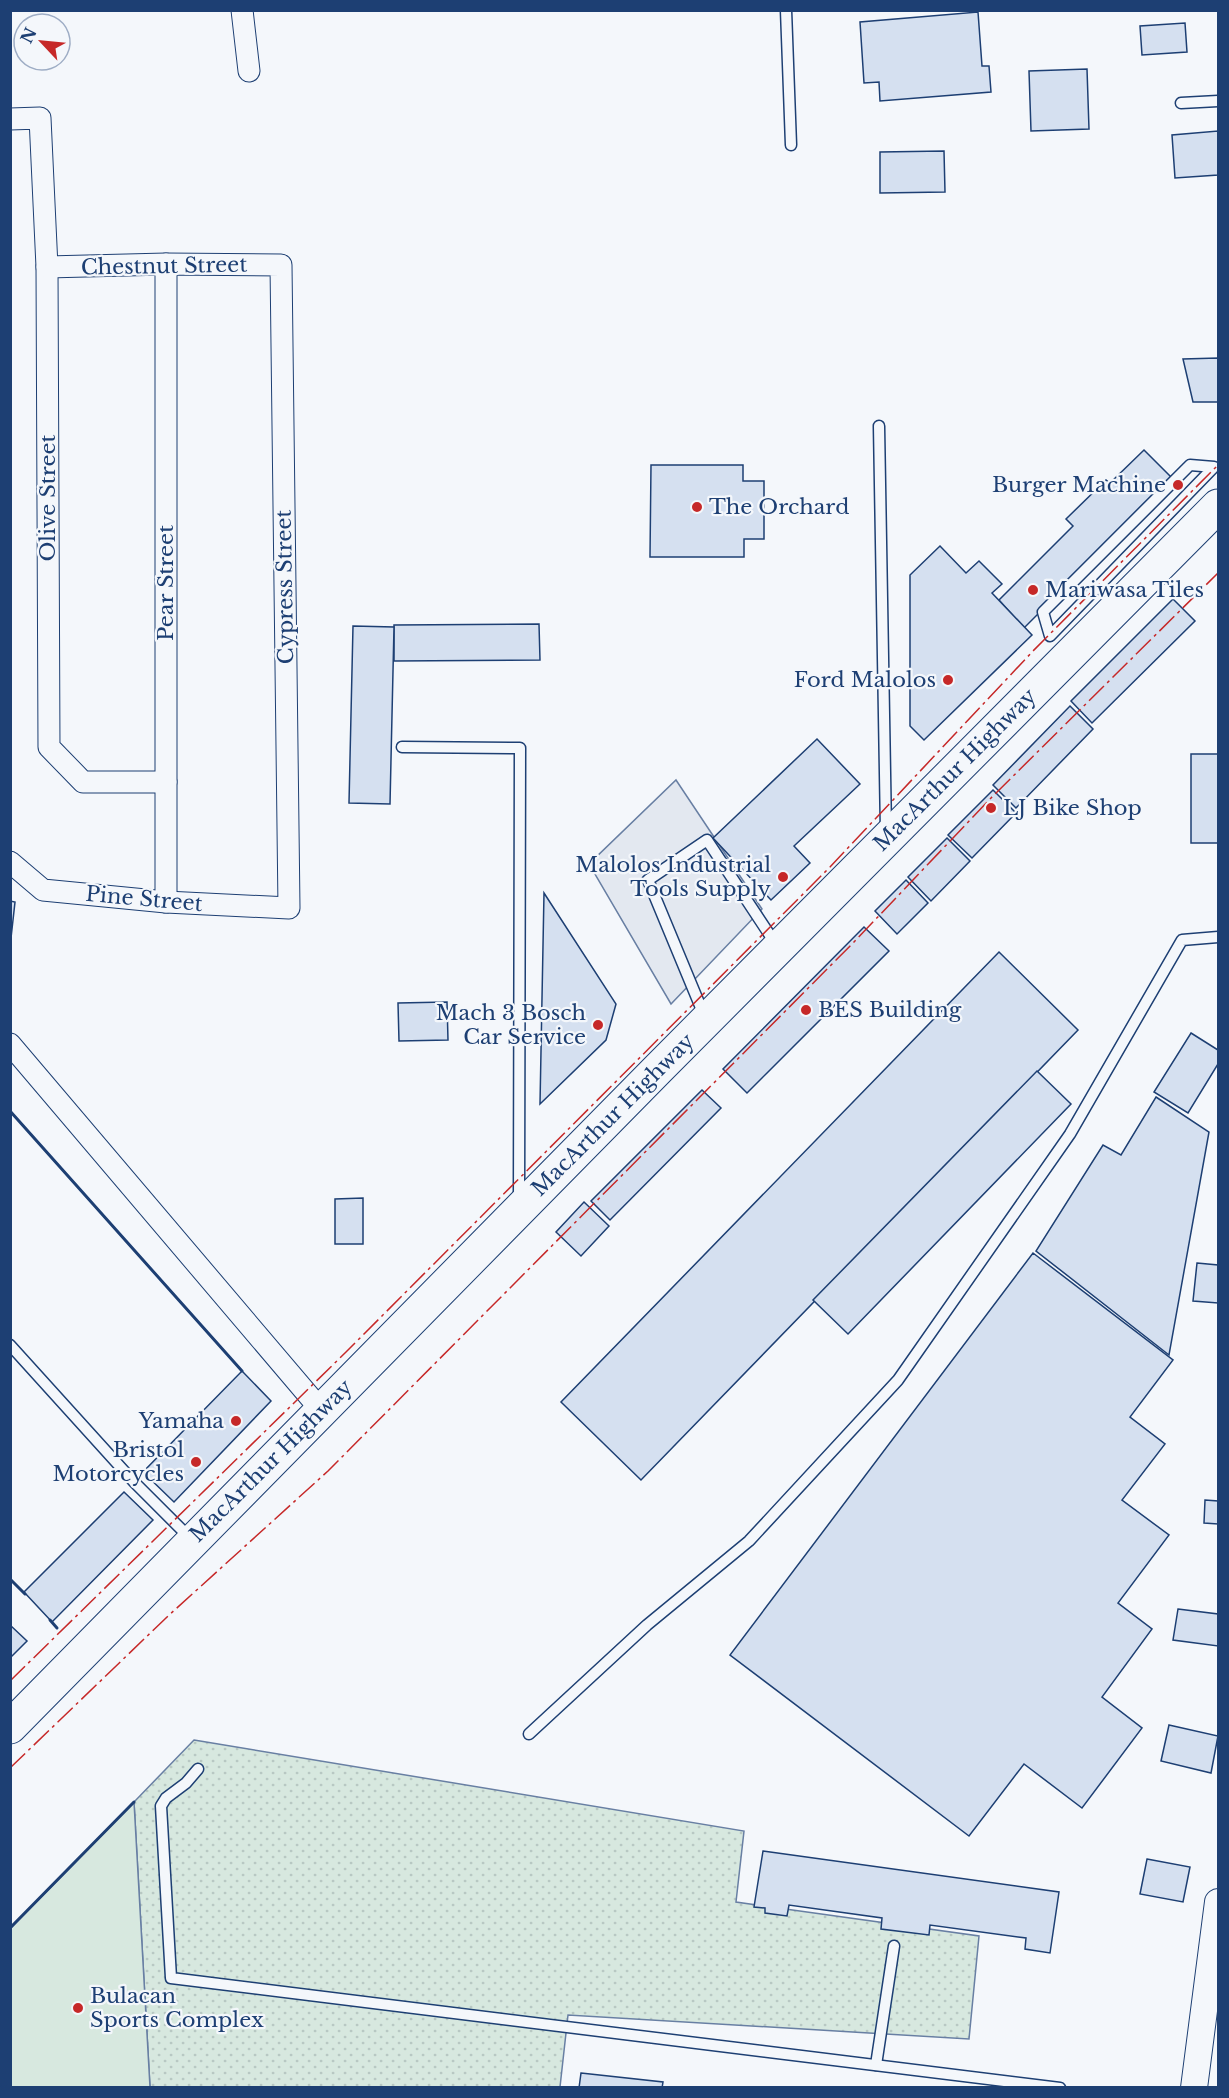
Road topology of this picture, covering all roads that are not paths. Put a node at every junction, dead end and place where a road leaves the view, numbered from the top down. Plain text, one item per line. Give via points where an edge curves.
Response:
1 (242, 10) edge
2 (786, 10) edge
3 (249, 71) dead end
4 (1218, 101) edge
5 (1181, 103) dead end
6 (10, 119) edge
7 (790, 145) dead end
8 (166, 264) junction
9 (281, 265) joint
10 (47, 267) junction
11 (879, 426) dead end
12 (1218, 506) edge
13 (1146, 558) junction
14 (402, 747) dead end
15 (166, 782) junction
16 (886, 840) junction
17 (10, 862) edge
18 (166, 902) junction
19 (289, 908) joint
20 (1218, 937) edge
21 (778, 948) junction
22 (706, 1021) junction
23 (10, 1044) edge
24 (519, 1210) junction
25 (10, 1345) edge
26 (321, 1410) junction
27 (192, 1541) junction
28 (10, 1727) edge
29 (529, 1734) dead end
30 (198, 1769) dead end
31 (1218, 1902) edge
32 (894, 1946) dead end
33 (876, 2065) junction
34 (1060, 2088) edge
35 (1194, 2088) edge

1 - 3 street
2 - 7 lane
4 - 5 lane
6 - 10 street, Olive Street via 40,118
8 - 9 street, Chestnut Street
8 - 10 street, Chestnut Street
8 - 15 street, Pear Street
9 - 19 street, Cypress Street
10 - 15 street, Olive Street via 49,747 83,782
11 - 16 lane
12 - 13 highway, MacArthur Highway
13 - 13 lane via 1089,596 1050,636 1043,612 1190,465 1214,467
13 - 16 highway, MacArthur Highway
14 - 24 lane via 520,748
15 - 18 street, Pear Street
16 - 21 highway, MacArthur Highway
17 - 18 street, Pine Street via 43,890
18 - 19 street, Pine Street
20 - 29 lane via 1182,940 1070,1134 898,1380 749,1541 647,1625
21 - 22 highway, MacArthur Highway
21 - 22 lane via 707,840 648,880
22 - 24 highway, MacArthur Highway
23 - 26 street
24 - 26 highway, MacArthur Highway
25 - 27 lane
26 - 27 highway, MacArthur Highway
27 - 28 highway, MacArthur Highway
30 - 33 lane via 161,1806 171,1978
31 - 35 street
32 - 33 lane
33 - 34 lane

